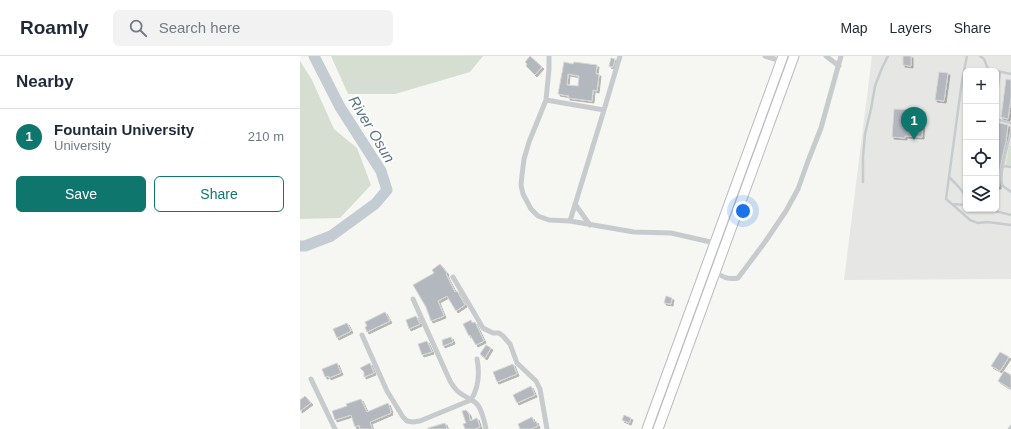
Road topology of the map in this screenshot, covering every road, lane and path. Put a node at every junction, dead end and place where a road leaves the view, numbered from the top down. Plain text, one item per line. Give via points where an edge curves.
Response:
1 (549, 56) edge
2 (620, 56) edge
3 (765, 56) edge
4 (794, 56) edge
5 (826, 56) edge
6 (841, 56) edge
7 (888, 56) edge
8 (968, 56) edge
9 (980, 56) edge
10 (782, 59) edge
11 (839, 66) junction
12 (1000, 72) junction
13 (1011, 74) edge
14 (999, 79) edge
15 (546, 100) junction
16 (604, 110) junction
17 (999, 120) edge
18 (1011, 123) edge
19 (1011, 131) edge
20 (1003, 166) junction
21 (1011, 167) edge
22 (949, 177) junction
23 (863, 182) dead end
24 (963, 192) edge
25 (1011, 192) edge
26 (575, 204) junction
27 (952, 204) junction
28 (963, 205) edge
29 (999, 212) edge
30 (1011, 215) edge
31 (570, 221) junction
32 (590, 224) junction
33 (1011, 225) edge
34 (715, 243) junction
35 (715, 272) junction
36 (453, 277) dead end
37 (413, 299) dead end
38 (362, 335) dead end
39 (477, 359) dead end
40 (311, 379) dead end
41 (471, 400) junction
42 (1011, 426) edge
43 (335, 429) edge
44 (486, 429) edge
45 (547, 429) edge
46 (647, 429) edge
47 (658, 429) edge
48 (1009, 429) edge

1 - 15 street
2 - 16 street
3 - 10 street
4 - 35 highway
5 - 11 street
6 - 11 street
7 - 23 lane via 875,86 865,134
8 - 22 lane via 962,81
9 - 12 lane via 988,69
10 - 34 highway
11 - 35 street via 821,128 798,189 786,211 738,278 724,278
12 - 13 lane
12 - 14 lane
15 - 16 street
15 - 31 street via 529,142 521,185 531,209 538,216 548,220
16 - 26 street
17 - 18 lane
19 - 20 lane
20 - 21 lane
20 - 25 lane via 1001,182
22 - 24 lane
22 - 27 lane via 946,199
26 - 31 street
26 - 32 street
27 - 28 lane
27 - 33 lane via 970,220 978,223
29 - 30 lane
31 - 32 street
32 - 34 street via 634,232 671,233
34 - 46 highway
35 - 47 highway
36 - 45 street via 483,328 503,336 510,344 517,363 536,381 540,389
37 - 41 street via 450,381 458,392
38 - 41 street via 387,391 407,421 420,421
39 - 41 street via 478,386
40 - 43 street
41 - 44 street via 476,402
42 - 48 lane

